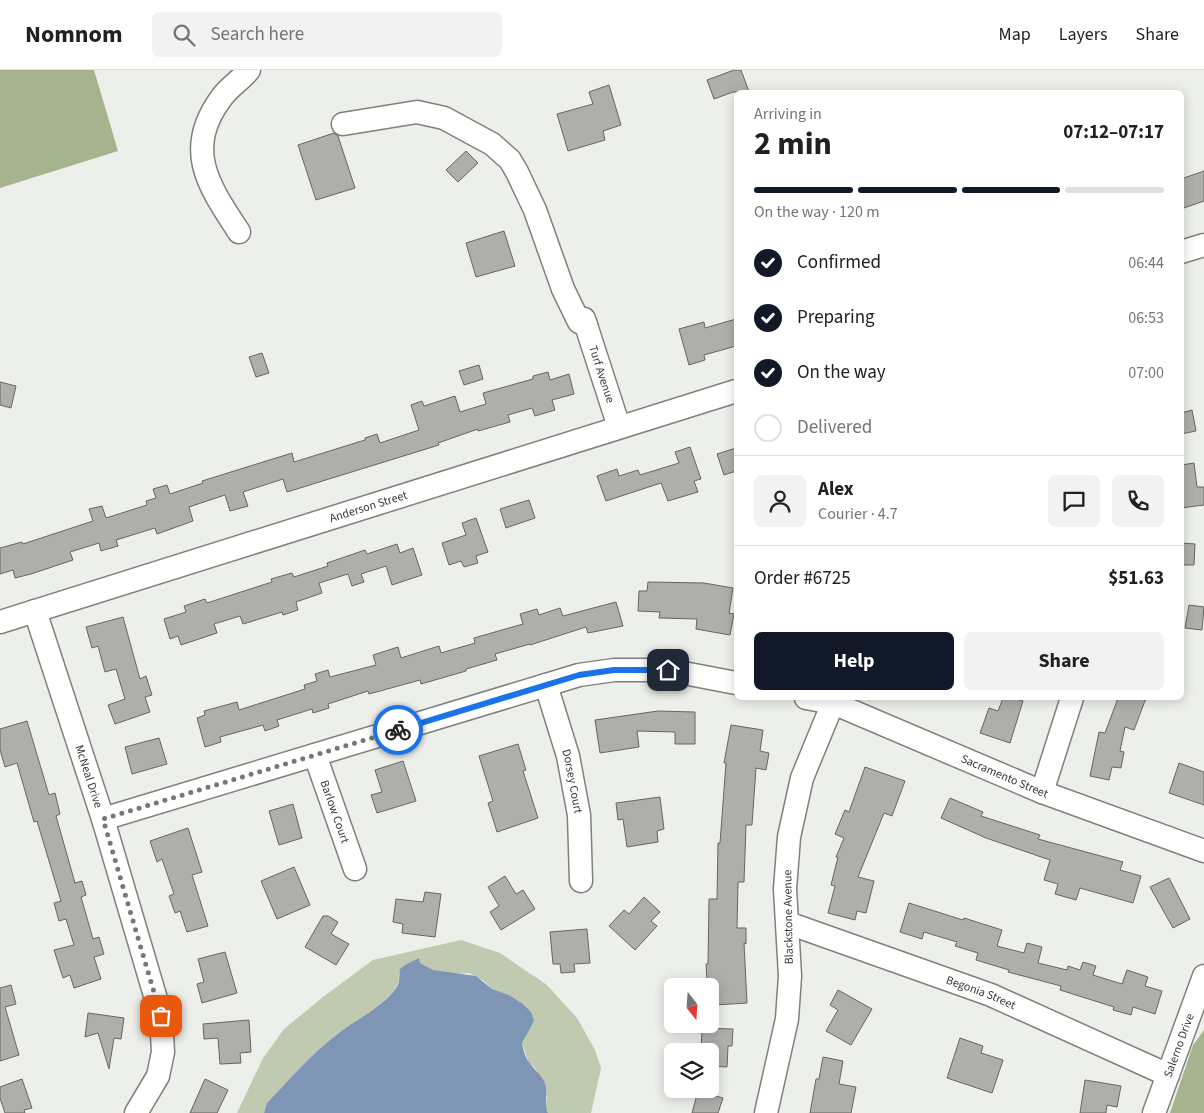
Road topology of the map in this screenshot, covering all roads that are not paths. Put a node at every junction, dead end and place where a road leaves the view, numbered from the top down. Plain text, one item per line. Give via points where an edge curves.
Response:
1 (249, 70) edge
2 (343, 124) dead end
3 (239, 232) dead end
4 (1204, 245) edge
5 (1184, 251) edge
6 (734, 392) edge
7 (619, 427) junction
8 (35, 611) junction
9 (0, 622) edge
10 (734, 683) edge
11 (546, 685) junction
12 (834, 700) edge
13 (1071, 700) edge
14 (315, 755) junction
15 (1042, 792) junction
16 (103, 819) junction
17 (1204, 851) edge
18 (355, 869) dead end
19 (581, 881) dead end
20 (788, 923) junction
21 (1204, 976) edge
22 (1168, 1075) junction
23 (136, 1113) edge
24 (766, 1113) edge
25 (1154, 1113) edge

1 - 3 street via 214,108 202,143 206,173 212,188
2 - 7 street, Turf Avenue via 416,112 444,118 492,144 510,160 535,210 567,297 579,322 585,322
4 - 5 street
6 - 7 street, Anderson Street
7 - 8 street, Anderson Street
8 - 9 street, Anderson Street
8 - 16 street, McNeal Drive
10 - 11 street via 668,670 623,670 579,675
11 - 14 street
11 - 19 street, Dorsey Court via 568,756 579,815
12 - 15 street, Sacramento Street
12 - 20 street, Blackstone Avenue via 802,778 789,837 785,890
13 - 15 street
14 - 16 street
14 - 18 street, Barlow Court
15 - 17 street, Sacramento Street
16 - 23 street, McNeal Drive via 161,1016 163,1052 158,1076
20 - 22 street, Begonia Street via 991,995
20 - 24 street, Blackstone Avenue via 790,976 786,1018
21 - 22 street, Salerno Drive
22 - 25 street, Salerno Drive

